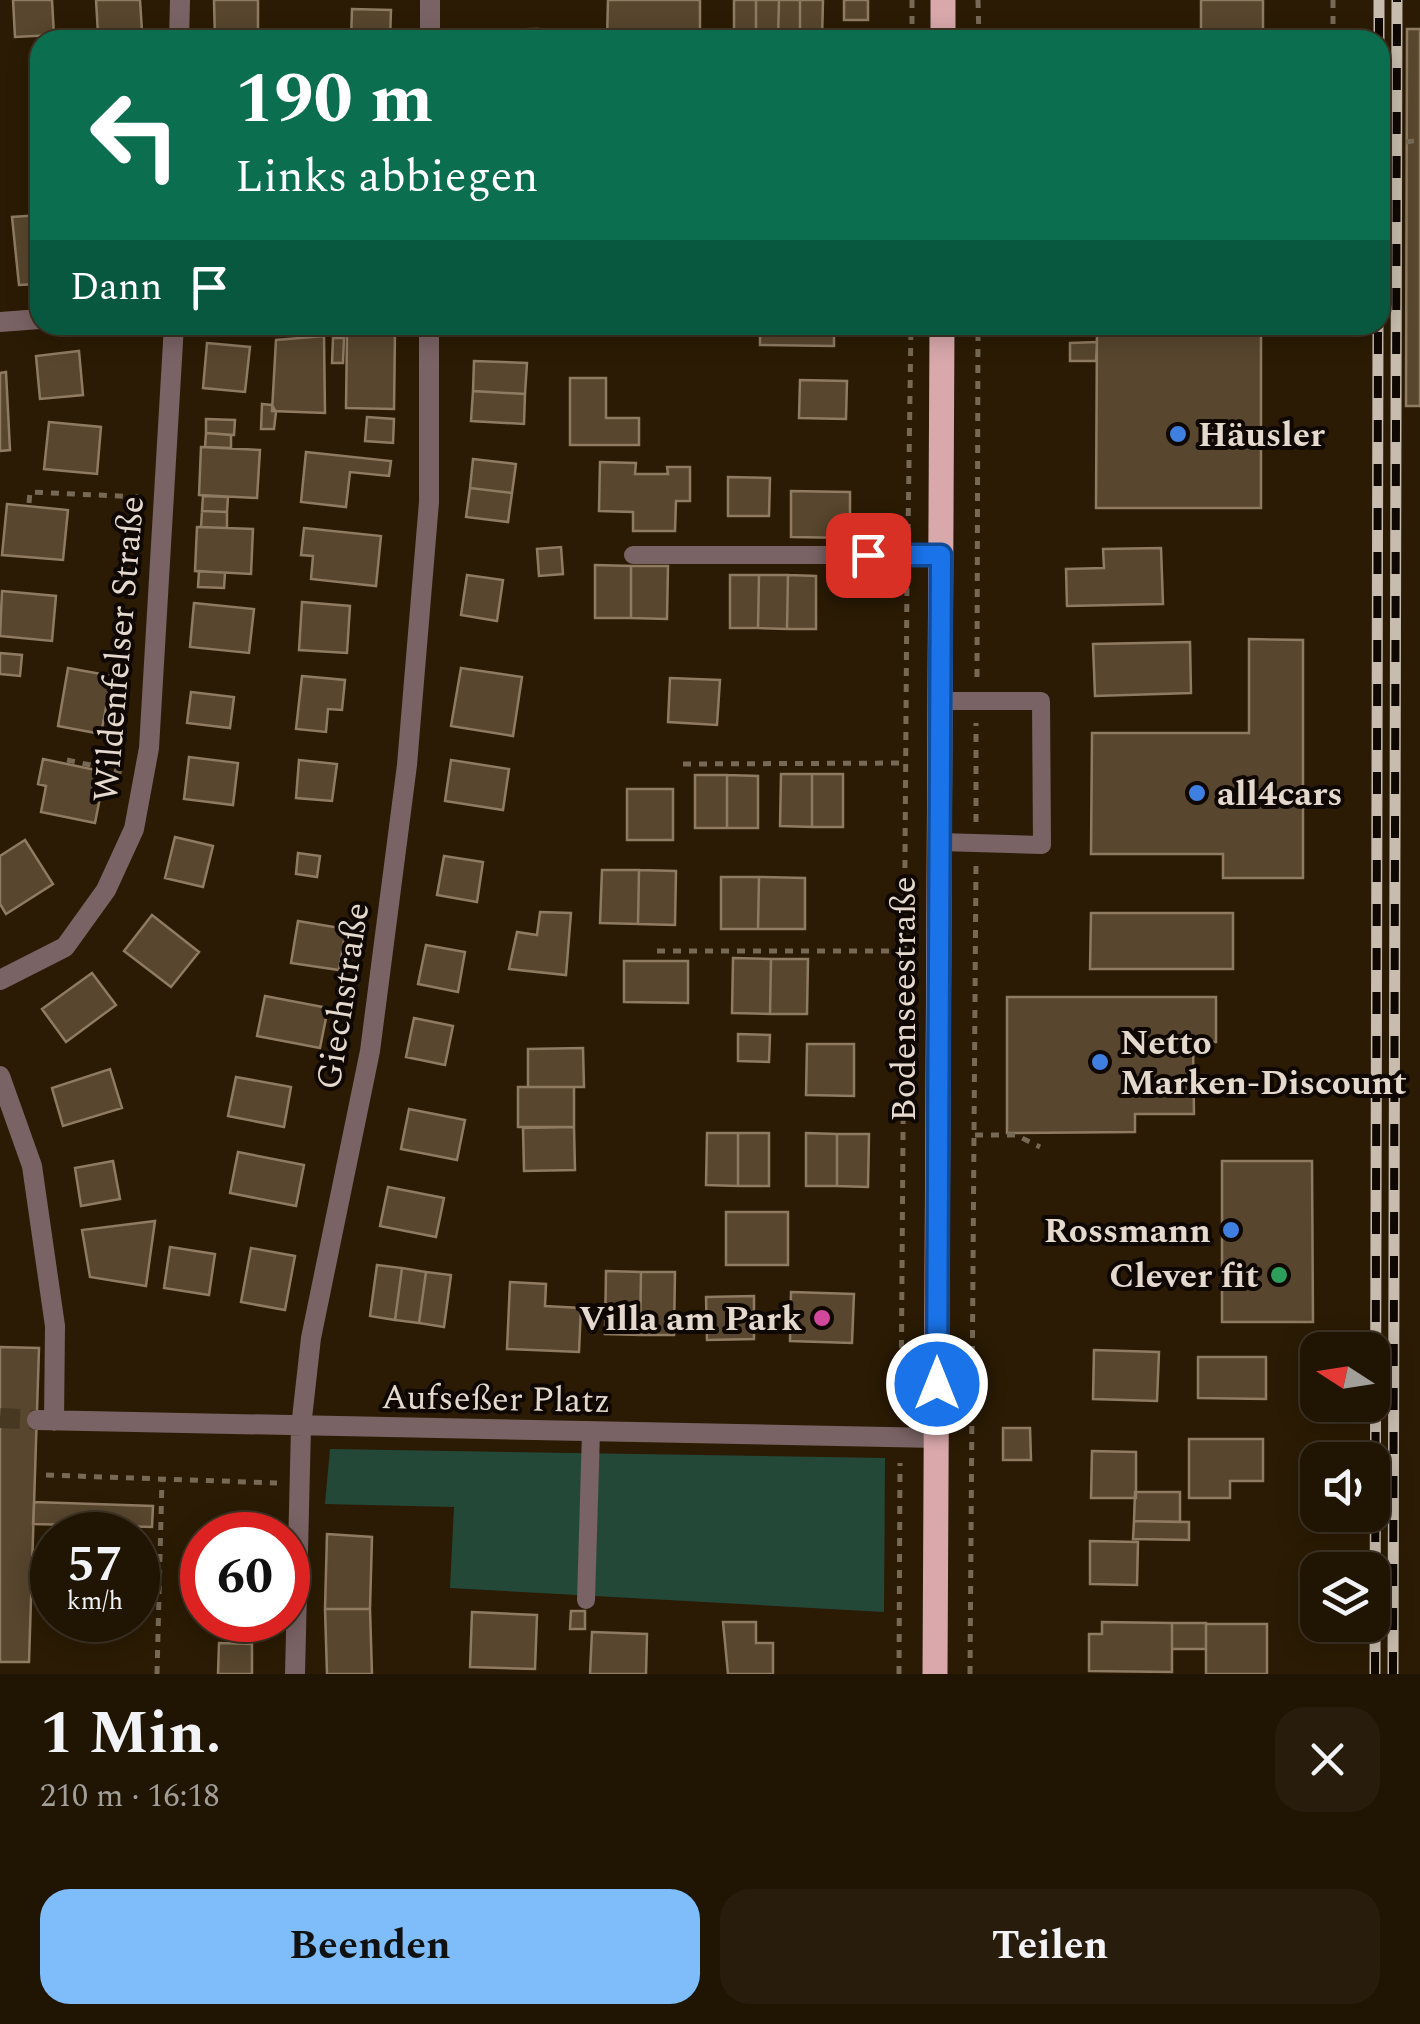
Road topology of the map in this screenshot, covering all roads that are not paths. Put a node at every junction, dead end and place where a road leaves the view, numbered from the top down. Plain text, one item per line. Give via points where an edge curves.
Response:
1 (180, 0) edge
2 (430, 0) edge
3 (943, 0) edge
4 (179, 30) edge
5 (430, 30) edge
6 (943, 30) edge
7 (30, 320) edge
8 (0, 322) edge
9 (173, 335) edge
10 (429, 335) edge
11 (942, 335) edge
12 (633, 555) dead end
13 (941, 555) junction
14 (940, 701) junction
15 (940, 842) junction
16 (0, 980) edge
17 (0, 1076) edge
18 (301, 1427) junction
19 (592, 1432) junction
20 (936, 1438) junction
21 (586, 1600) dead end
22 (294, 1674) edge
23 (935, 1674) edge

1 - 4 street
2 - 5 street
3 - 6 main road
7 - 8 street
9 - 16 street, Wildenfelser Straße via 145,777 134,829 106,890 65,947
10 - 18 street, Giechstraße via 429,502 407,766 370,1050 311,1338
11 - 13 main road, Bodenseestraße
12 - 13 lane
13 - 14 main road, Bodenseestraße
14 - 15 main road, Bodenseestraße
14 - 15 lane via 1041,701 1042,845
15 - 20 main road, Bodenseestraße
17 - 18 street, Aufseßer Platz via 32,1166 56,1326 46,1420
18 - 19 street, Aufseßer Platz
18 - 22 street, Giechstraße
19 - 20 street, Aufseßer Platz
19 - 21 lane
20 - 23 main road, Bodenseestraße

